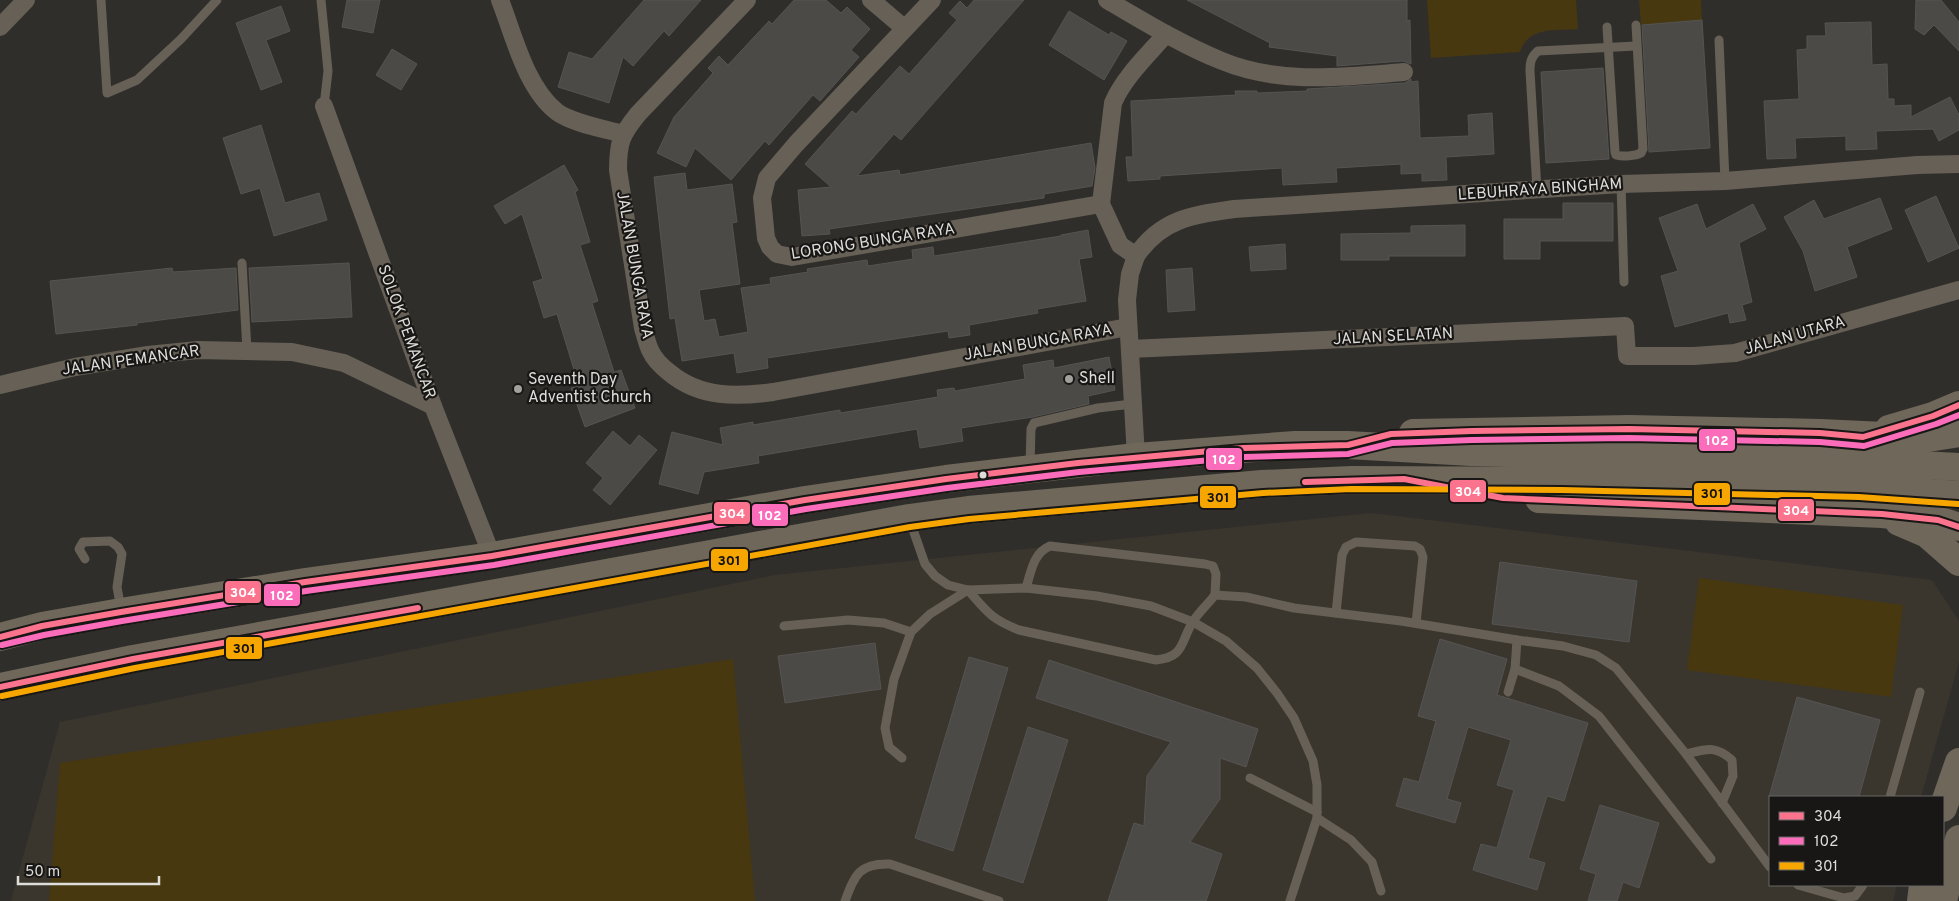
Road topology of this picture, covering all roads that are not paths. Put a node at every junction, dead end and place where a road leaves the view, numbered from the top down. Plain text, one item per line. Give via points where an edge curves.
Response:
1 (26, 0) edge
2 (102, 0) edge
3 (217, 0) edge
4 (321, 0) edge
5 (500, 0) edge
6 (747, 0) edge
7 (871, 0) edge
8 (932, 0) edge
9 (1107, 0) edge
10 (1636, 25) dead end
11 (0, 27) edge
12 (1606, 27) dead end
13 (904, 28) junction
14 (1166, 34) junction
15 (1719, 40) dead end
16 (1636, 46) junction
17 (1607, 47) junction
18 (1404, 72) dead end
19 (324, 106) joint
20 (623, 134) junction
21 (1959, 164) edge
22 (1725, 181) junction
23 (1621, 184) junction
24 (1537, 190) junction
25 (1101, 204) junction
26 (1136, 256) junction
27 (242, 263) dead end
28 (1624, 282) dead end
29 (1959, 290) edge
30 (1128, 327) junction
31 (1130, 349) junction
32 (247, 350) junction
33 (1627, 356) joint
34 (0, 385) edge
35 (1132, 404) junction
36 (1959, 405) edge
37 (433, 406) junction
38 (1959, 432) edge
39 (1863, 436) junction
40 (1348, 444) junction
41 (1136, 457) junction
42 (1959, 467) edge
43 (1030, 468) junction
44 (1404, 479) junction
45 (1959, 494) edge
46 (1882, 514) junction
47 (909, 518) junction
48 (1959, 527) edge
49 (492, 556) junction
50 (84, 559) dead end
51 (1959, 562) edge
52 (1026, 588) junction
53 (968, 590) junction
54 (1215, 595) junction
55 (121, 612) junction
56 (1336, 612) junction
57 (1193, 622) junction
58 (1416, 623) junction
59 (784, 626) dead end
60 (911, 632) junction
61 (0, 637) edge
62 (1517, 640) junction
63 (1515, 669) junction
64 (0, 687) edge
65 (1508, 692) dead end
66 (1920, 692) dead end
67 (1686, 754) junction
68 (902, 758) dead end
69 (1959, 762) edge
70 (1250, 778) dead end
71 (1890, 796) edge
72 (1722, 803) junction
73 (1944, 805) edge
74 (1317, 815) junction
75 (1959, 838) edge
76 (1711, 859) dead end
77 (1769, 866) edge
78 (1802, 886) edge
79 (1862, 886) edge
80 (1923, 886) edge
81 (1380, 891) dead end
82 (1292, 898) edge
83 (845, 901) edge
84 (999, 901) edge
85 (1921, 901) edge
86 (1943, 901) edge

1 - 11 street
2 - 3 lane via 107,93 137,80
4 - 19 lane via 328,71
5 - 20 street via 532,84 541,96 558,113
6 - 20 street, JALAN BUNGA RAYA via 638,114
7 - 13 street
8 - 13 street, LORONG BUNGA RAYA
9 - 14 street
10 - 16 lane
12 - 17 lane
13 - 25 street, LORONG BUNGA RAYA via 767,178 762,198 770,247 778,254 792,257
14 - 18 street via 1223,62 1285,76 1331,78
14 - 25 street via 1118,92 1113,103
15 - 22 lane
16 - 17 lane
16 - 17 lane via 1642,149 1638,155 1619,156 1615,152
17 - 24 lane via 1533,55 1530,71
19 - 37 street, SOLOK PEMANCAR
20 - 30 street, JALAN BUNGA RAYA via 618,170 643,328 650,350 661,365 677,379 699,390 744,396 773,392
21 - 22 street, LEBUHRAYA BINGHAM
22 - 23 street, LEBUHRAYA BINGHAM
23 - 24 street, LEBUHRAYA BINGHAM
23 - 28 lane
24 - 26 street, LEBUHRAYA BINGHAM via 1234,209 1200,214 1170,223 1144,243
25 - 26 street via 1120,245
26 - 30 street via 1130,274
27 - 32 lane
29 - 33 street, JALAN UTARA via 1735,353
30 - 31 street
31 - 33 street, JALAN SELATAN via 1626,326
31 - 35 street
32 - 34 street, JALAN PEMANCAR via 148,355
32 - 37 street, JALAN PEMANCAR via 292,352 344,364
35 - 41 street
35 - 43 lane via 1098,408 1034,423
36 - 39 highway
37 - 49 street, SOLOK PEMANCAR
38 - 39 highway via 1928,438
39 - 40 highway via 1629,429 1511,430 1391,434
39 - 46 highway via 1911,453 1922,474 1922,486 1914,500 1904,508
40 - 41 highway
40 - 42 highway via 1471,452
41 - 43 highway
43 - 49 highway via 805,500
44 - 45 highway via 1859,488
44 - 46 highway via 1503,498
44 - 47 highway via 1262,484
46 - 48 highway via 1938,520
46 - 51 highway via 1927,534
47 - 53 lane via 926,564 935,576 948,585
47 - 64 highway via 133,658
49 - 55 highway
50 - 55 lane via 80,549 83,542 110,541 118,546 122,554 117,587
52 - 53 lane
52 - 54 lane via 1036,557 1050,546 1213,566
52 - 57 lane via 1151,606
53 - 57 lane via 986,611 1005,625 1156,660 1170,658 1179,652
53 - 60 lane via 930,614
54 - 56 lane
54 - 57 lane
55 - 61 highway
56 - 58 lane
56 - 58 lane via 1342,555 1346,546 1356,542 1415,546 1423,556
57 - 74 lane via 1226,640 1257,668 1278,693 1294,718 1313,761
58 - 62 lane
59 - 60 lane via 848,620 884,623
60 - 68 lane via 894,679 885,728 889,747
62 - 63 lane
62 - 67 lane via 1563,646 1596,655 1616,668
63 - 65 lane
63 - 76 lane via 1559,686 1599,716
66 - 71 lane
67 - 72 lane
67 - 72 lane via 1705,749 1722,751 1732,760 1733,776
69 - 73 highway
70 - 74 lane
72 - 77 lane
74 - 81 lane via 1351,840 1372,862
74 - 82 lane
75 - 86 highway
78 - 79 lane via 1844,898 1855,896
80 - 85 highway
83 - 84 lane via 854,878 864,867 890,864

